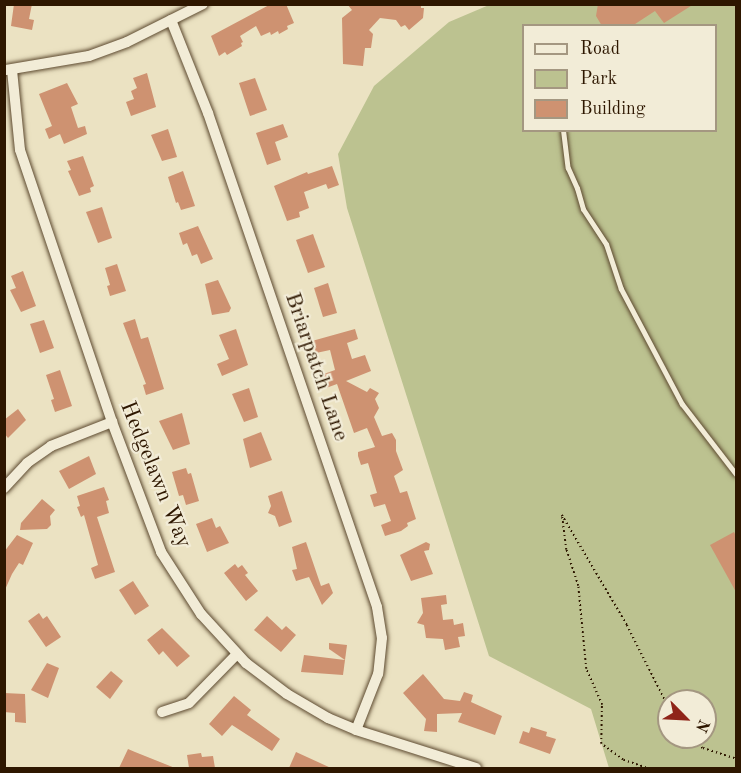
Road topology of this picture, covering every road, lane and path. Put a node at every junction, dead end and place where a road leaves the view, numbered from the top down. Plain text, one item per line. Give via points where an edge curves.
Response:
1 (203, 4) edge
2 (171, 20) junction
3 (8, 70) edge
4 (563, 132) edge
5 (112, 422) junction
6 (736, 474) edge
7 (4, 488) edge
8 (237, 654) junction
9 (659, 689) edge
10 (162, 712) dead end
11 (356, 730) junction
12 (707, 749) edge
13 (736, 759) edge
14 (476, 768) edge
15 (646, 768) edge

1 - 2 street
2 - 3 street via 89,56
2 - 11 street, Briarpatch Lane via 208,113 377,607 382,638 378,674
3 - 5 street, Hedgelawn Way via 22,157
4 - 6 lane via 568,168 583,209 606,244 621,290 682,404
5 - 7 street via 51,446 27,463
5 - 8 street, Hedgelawn Way via 161,552 201,614
8 - 10 street via 189,703
8 - 11 street, Hedgelawn Way via 287,694
9 - 15 path via 562,515 566,550 578,586 586,669 602,705 602,744 623,760
11 - 14 street, Hedgelawn Way
12 - 13 path

